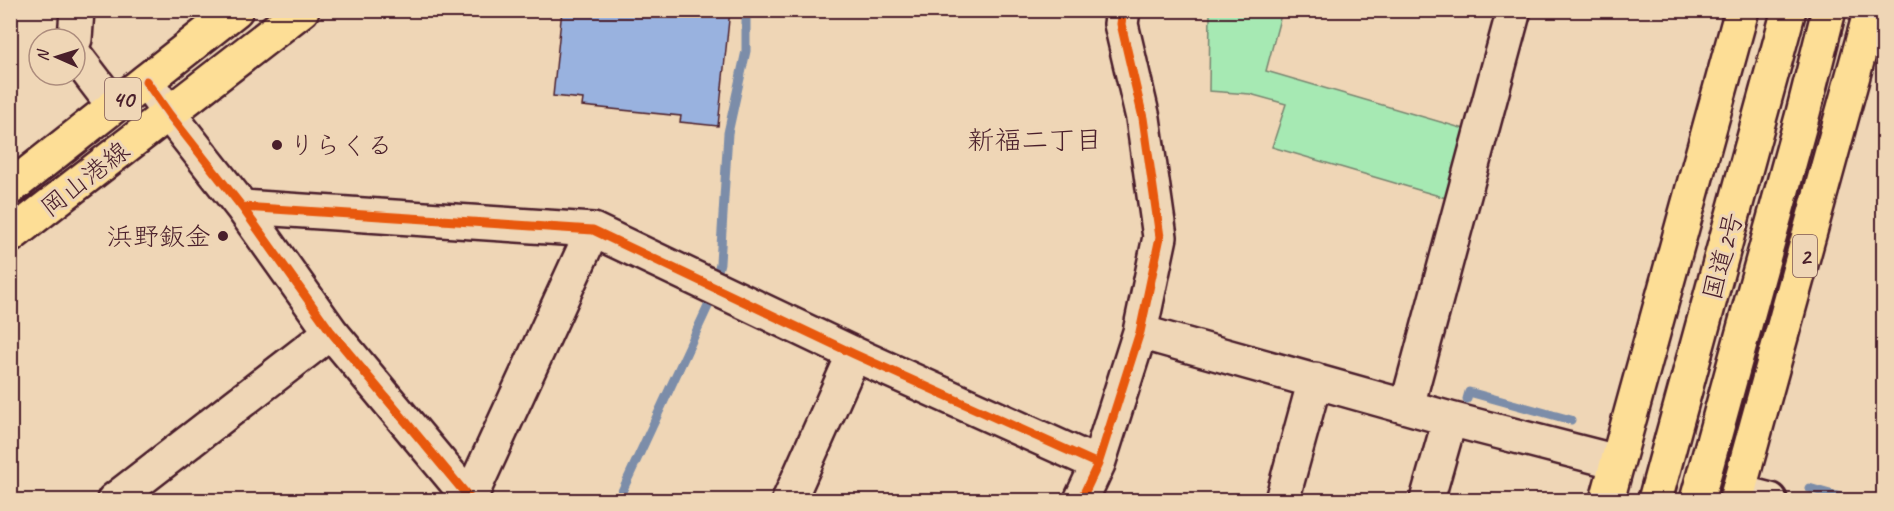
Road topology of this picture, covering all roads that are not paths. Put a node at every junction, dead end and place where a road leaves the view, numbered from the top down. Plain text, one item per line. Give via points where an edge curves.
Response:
1 (77, 10) edge
2 (236, 10) edge
3 (302, 10) edge
4 (1123, 10) edge
5 (1514, 10) edge
6 (1742, 10) edge
7 (1789, 10) edge
8 (1829, 10) edge
9 (1871, 10) edge
10 (76, 27) edge
11 (87, 71) edge
12 (146, 81) junction
13 (114, 106) junction
14 (169, 114) junction
15 (10, 188) edge
16 (242, 207) junction
17 (593, 230) junction
18 (10, 236) edge
19 (331, 332) junction
20 (1140, 332) junction
21 (854, 354) junction
22 (1316, 380) junction
23 (1407, 406) junction
24 (1450, 419) junction
25 (1617, 462) junction
26 (1098, 464) junction
27 (1737, 496) edge
28 (1654, 497) edge
29 (470, 500) edge
30 (114, 501) edge
31 (789, 501) edge
32 (1081, 501) edge
33 (1282, 501) edge
34 (1427, 501) edge
35 (1606, 501) edge
36 (1696, 501) edge
37 (1770, 501) edge

1 - 10 street
2 - 12 main road, 岡山港線 / 40
3 - 14 main road, 岡山港線 / 40
4 - 20 street via 1121,24 1143,118 1160,237
5 - 23 street
6 - 25 main road
7 - 28 main road, 国道2号
8 - 36 main road, 国道2号 / 2
9 - 27 main road, 2
11 - 13 street
12 - 13 main road, 岡山港線 / 40
12 - 14 street
13 - 15 main road, 岡山港線 / 40
14 - 16 street
14 - 18 main road, 岡山港線 / 40
16 - 17 street
16 - 19 street
17 - 21 street
17 - 29 street
19 - 29 street
19 - 30 street
20 - 22 street
20 - 26 street
21 - 26 street
21 - 31 street
22 - 23 street
22 - 33 street
23 - 24 street
24 - 25 street
24 - 34 street
25 - 35 main road
26 - 32 street
27 - 37 street

